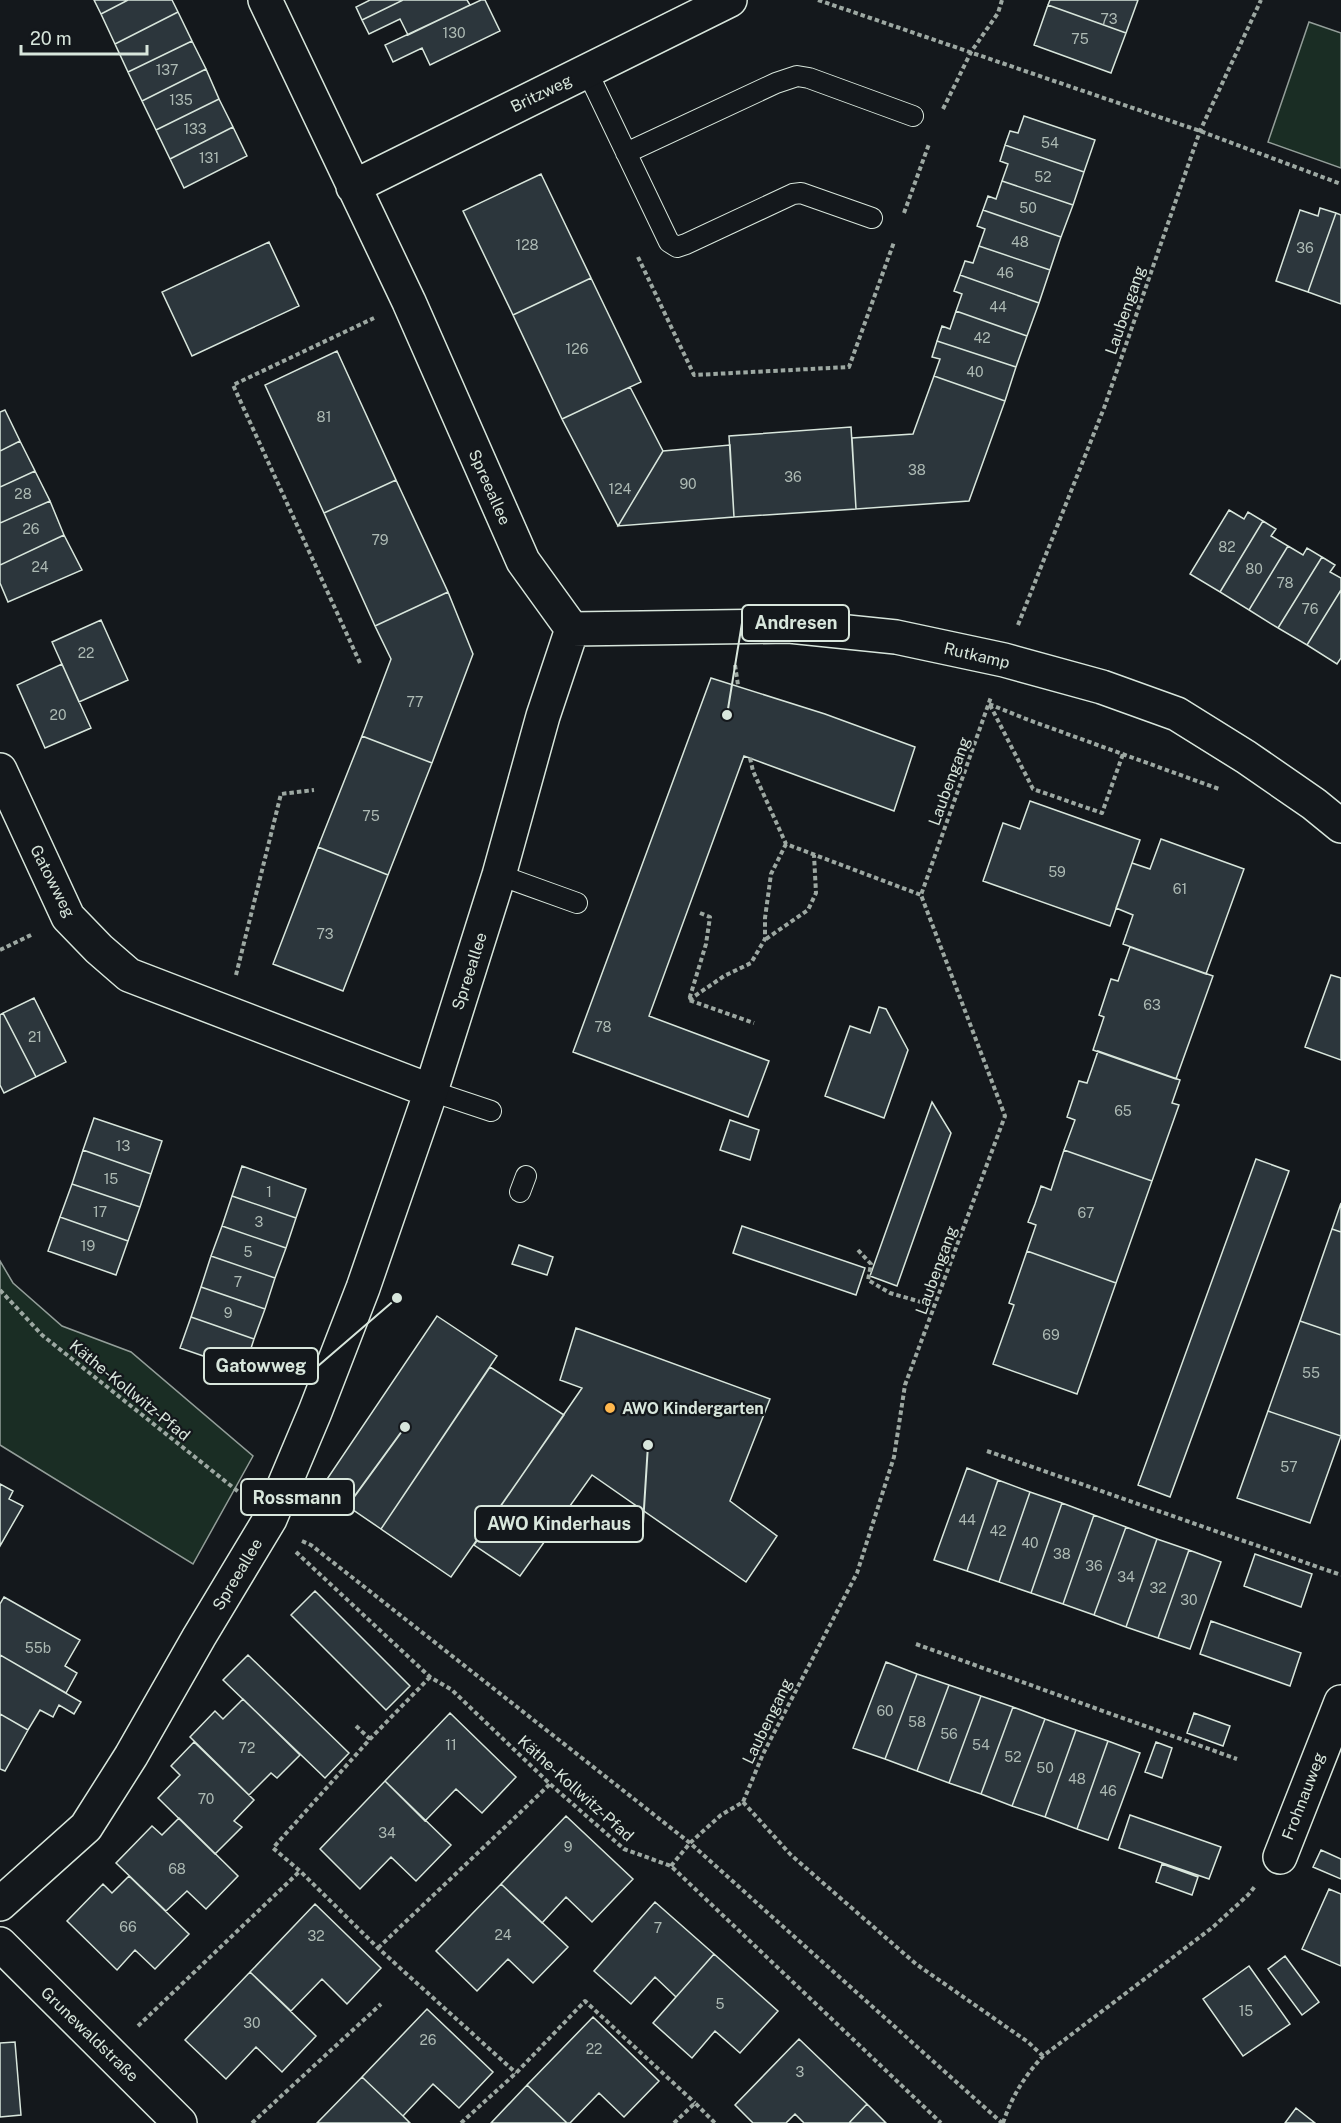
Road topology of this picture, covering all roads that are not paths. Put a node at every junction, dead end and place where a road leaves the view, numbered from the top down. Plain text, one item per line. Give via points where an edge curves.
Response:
1 (265, 0) edge
2 (730, 0) edge
3 (587, 71) junction
4 (913, 116) dead end
5 (626, 153) junction
6 (352, 187) junction
7 (872, 218) dead end
8 (572, 629) junction
9 (0, 770) edge
10 (1341, 826) edge
11 (499, 875) junction
12 (577, 903) dead end
13 (431, 1091) junction
14 (491, 1111) dead end
15 (1341, 1702) edge
16 (1280, 1857) road end
17 (0, 1904) edge
18 (0, 1944) edge
19 (180, 2123) edge

1 - 6 street, Spreeallee
2 - 3 street, Britzweg
3 - 5 lane
3 - 6 street, Britzweg
4 - 5 lane via 797,76
5 - 7 lane via 669,243 677,247 793,194 801,193
6 - 8 street, Spreeallee via 409,302 523,561
8 - 10 street, Rutkamp via 789,626 896,637 1004,660 1102,687 1177,714 1246,757
8 - 11 street, Spreeallee via 543,716
9 - 13 street, Gatowweg via 68,917 129,975
11 - 12 lane
11 - 13 street, Spreeallee
13 - 14 lane
13 - 17 street, Spreeallee via 363,1288 270,1519 86,1827
15 - 16 street, Frohnauweg
18 - 19 street, Grunewaldstraße

